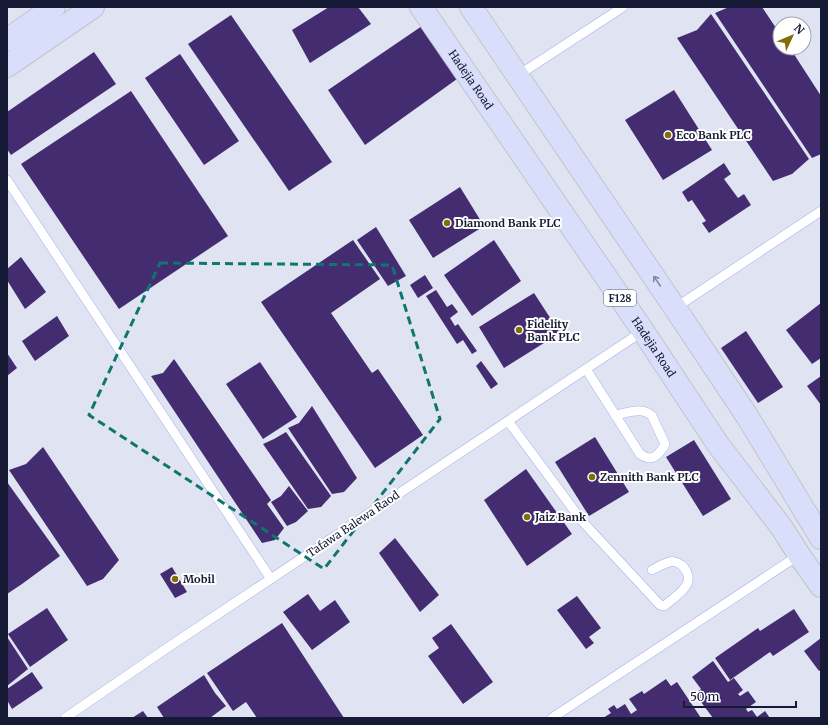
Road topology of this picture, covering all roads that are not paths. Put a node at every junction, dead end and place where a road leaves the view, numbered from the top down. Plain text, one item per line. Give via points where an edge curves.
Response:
1 (54, 7) edge
2 (78, 7) edge
3 (93, 7) edge
4 (421, 7) edge
5 (438, 7) edge
6 (457, 7) edge
7 (471, 7) edge
8 (623, 7) edge
9 (7, 40) edge
10 (7, 53) edge
11 (7, 66) edge
12 (517, 76) junction
13 (7, 180) edge
14 (821, 211) edge
15 (675, 308) junction
16 (642, 331) junction
17 (586, 369) junction
18 (616, 415) junction
19 (508, 421) junction
20 (750, 457) junction
21 (802, 505) junction
22 (782, 528) junction
23 (821, 538) edge
24 (799, 555) junction
25 (652, 570) dead end
26 (271, 579) junction
27 (821, 586) edge
28 (65, 718) edge
29 (552, 718) edge

1 - 9 main road
2 - 10 main road
3 - 11 main road
4 - 16 main road, Hadejia Road / F128
5 - 20 main road via 707,405
6 - 20 main road via 634,273 720,396
7 - 12 main road
8 - 12 lane
15 -> 12 main road
13 - 26 lane
14 - 15 lane
15 - 21 main road
16 - 17 lane, Tafawa Balewa Raod
16 - 22 main road, Hadejia Road / F128 via 717,443
17 - 18 lane
17 - 19 lane, Tafawa Balewa Raod
18 - 18 lane via 640,454 651,458 663,449 665,444 649,413 639,410
19 - 25 lane via 582,521 660,605 664,606 684,590 688,583 688,573 678,563 670,562
19 - 26 lane, Tafawa Balewa Raod
20 - 21 main road
20 - 22 main road
21 - 23 main road
22 - 24 main road, Hadejia Road / F128
24 - 27 main road, Hadejia Road / F128
24 - 29 lane
26 - 28 lane, Tafawa Balewa Raod

